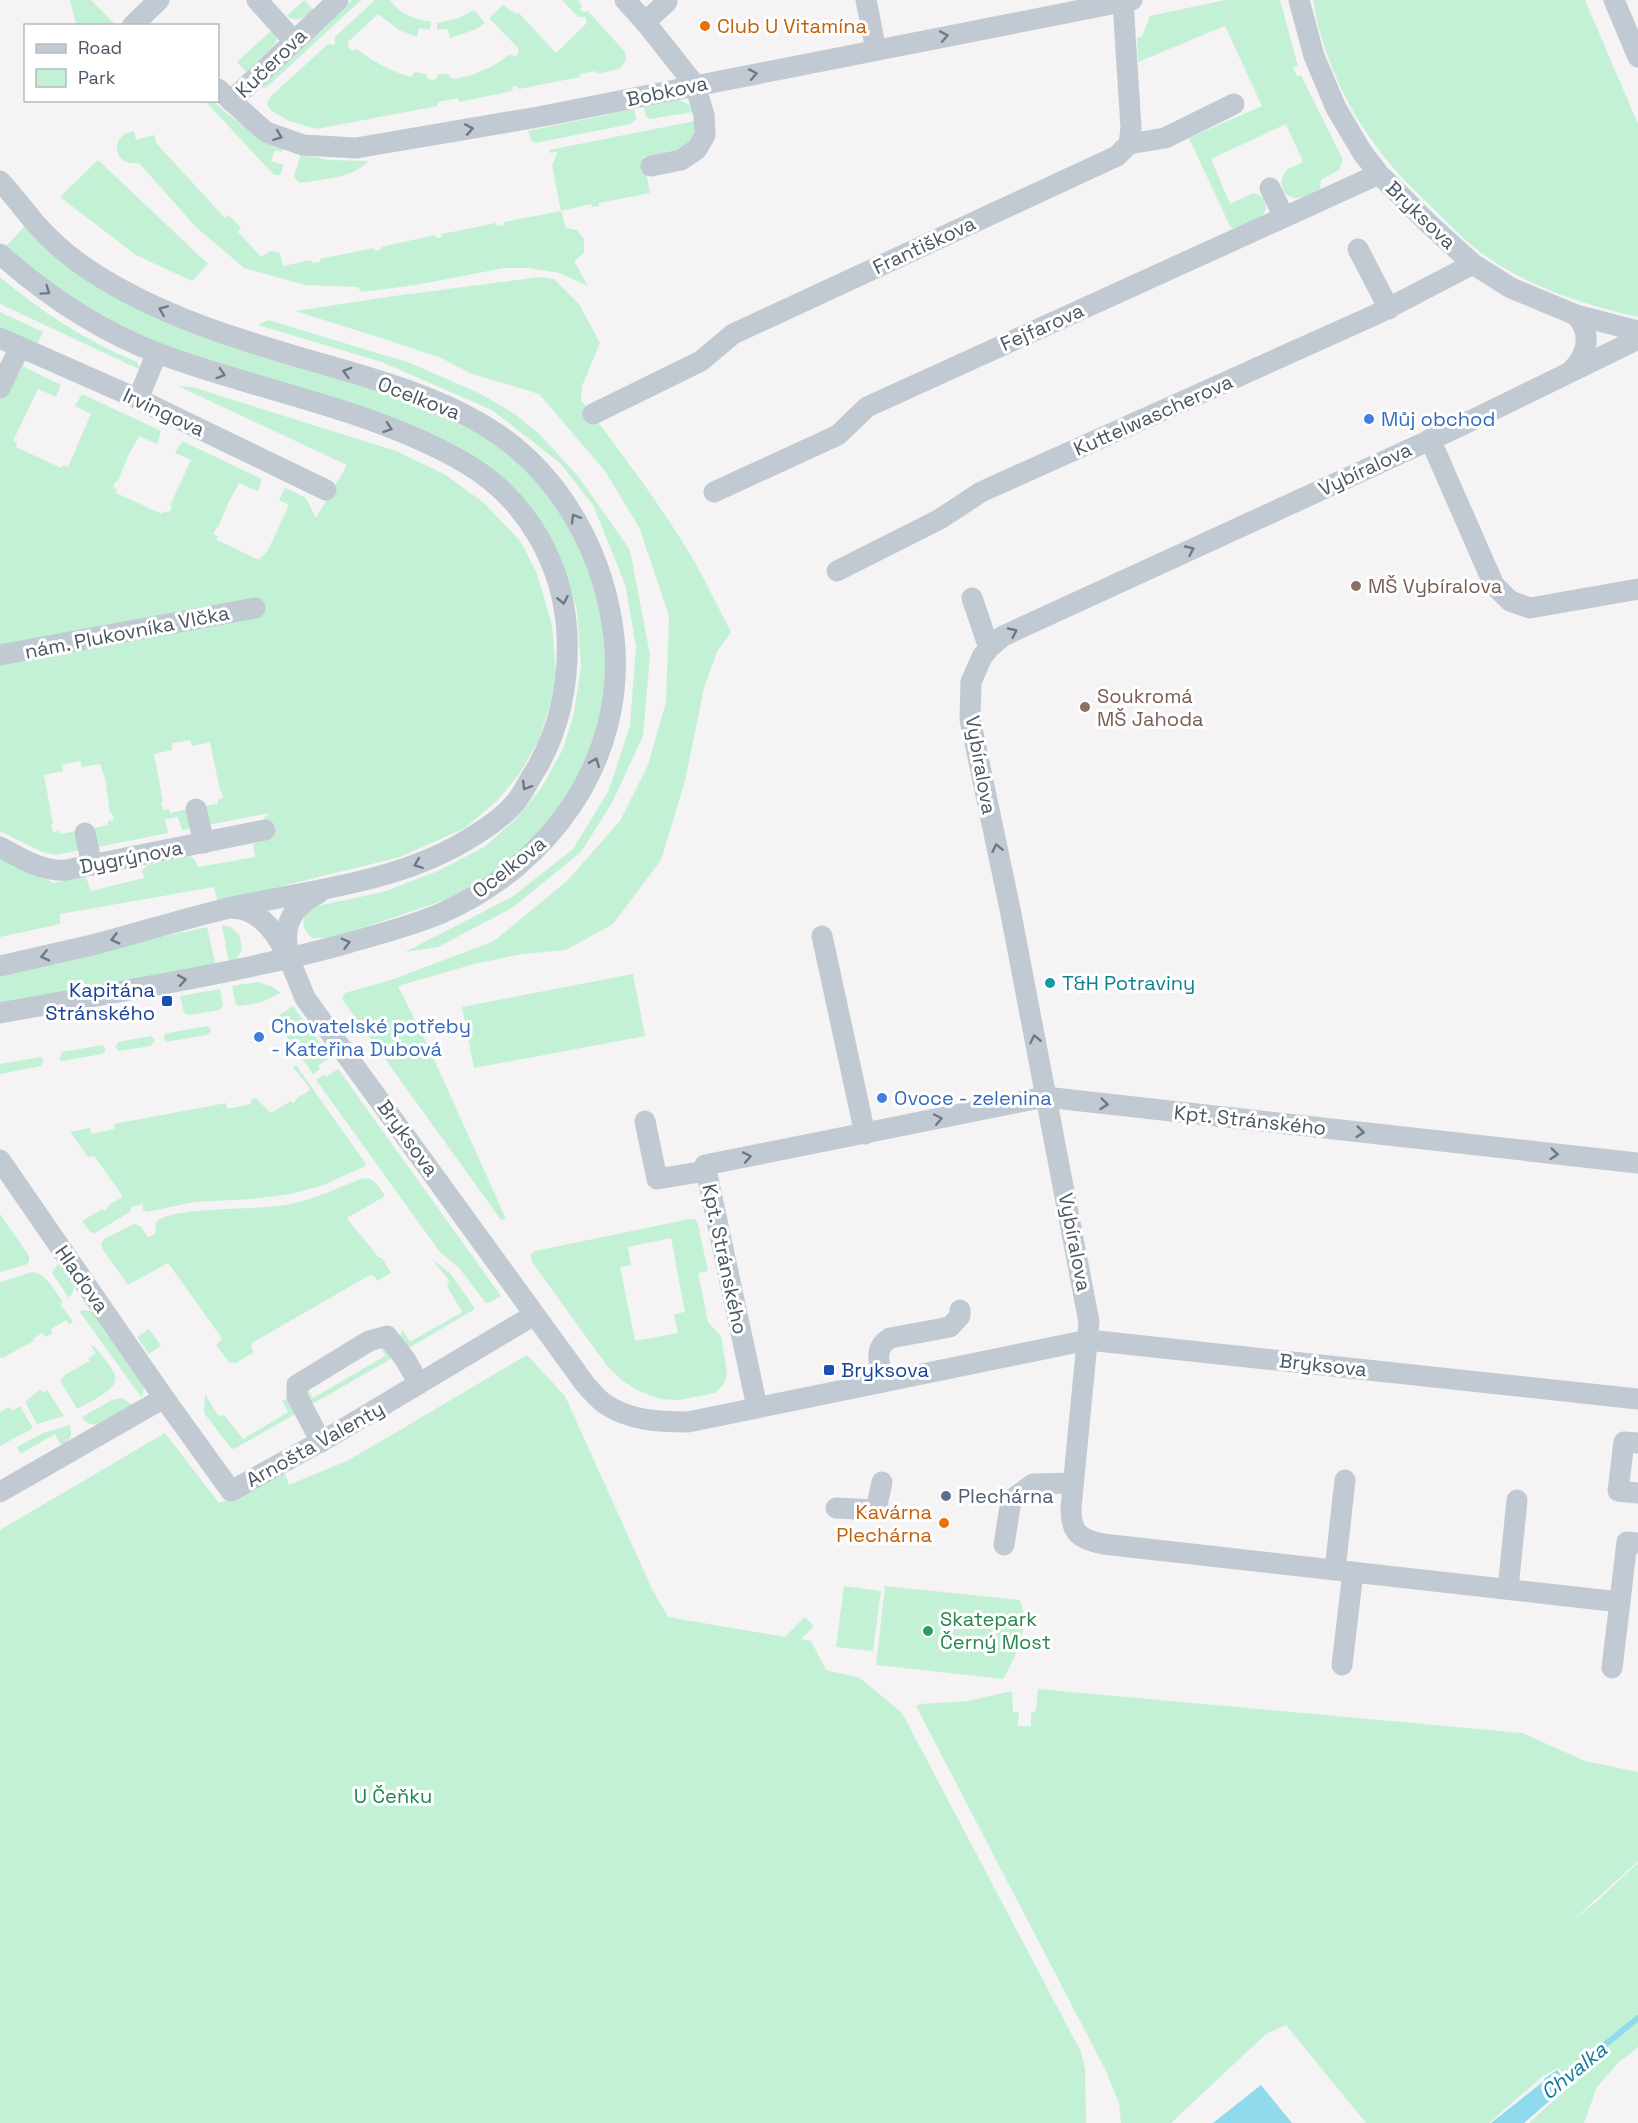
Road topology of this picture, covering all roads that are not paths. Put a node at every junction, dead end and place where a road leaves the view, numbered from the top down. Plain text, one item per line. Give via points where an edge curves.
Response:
1 (159, 0) edge
2 (257, 0) edge
3 (338, 0) edge
4 (625, 0) edge
5 (866, 0) edge
6 (1299, 0) edge
7 (1614, 0) edge
8 (667, 2) dead end
9 (1118, 2) edge
10 (139, 17) edge
11 (645, 22) junction
12 (294, 41) junction
13 (876, 50) junction
14 (1638, 57) edge
15 (695, 85) junction
16 (224, 95) edge
17 (1234, 104) dead end
18 (1128, 144) junction
19 (651, 166) dead end
20 (1378, 174) junction
21 (0, 181) edge
22 (1270, 188) dead end
23 (1284, 217) junction
24 (1358, 249) dead end
25 (0, 254) edge
26 (1473, 264) junction
27 (1389, 309) junction
28 (1576, 315) junction
29 (1638, 331) edge
30 (0, 338) edge
31 (1638, 339) edge
32 (20, 347) junction
33 (157, 353) junction
34 (1569, 372) junction
35 (0, 388) edge
36 (138, 399) junction
37 (593, 414) dead end
38 (1430, 439) junction
39 (326, 490) dead end
40 (714, 492) dead end
41 (837, 571) dead end
42 (1638, 589) edge
43 (972, 598) dead end
44 (255, 608) dead end
45 (989, 648) junction
46 (0, 656) edge
47 (196, 809) dead end
48 (265, 830) dead end
49 (85, 833) dead end
50 (204, 843) junction
51 (0, 848) edge
52 (92, 865) junction
53 (339, 886) junction
54 (231, 908) junction
55 (822, 936) dead end
56 (290, 959) junction
57 (0, 966) edge
58 (0, 1013) edge
59 (1046, 1097) junction
60 (645, 1121) dead end
61 (865, 1134) junction
62 (0, 1160) edge
63 (1638, 1163) edge
64 (706, 1171) junction
65 (960, 1310) dead end
66 (534, 1315) junction
67 (1088, 1340) junction
68 (883, 1382) junction
69 (419, 1384) junction
70 (164, 1398) junction
71 (1638, 1399) edge
72 (757, 1407) junction
73 (321, 1442) junction
74 (1638, 1443) edge
75 (1345, 1480) dead end
76 (882, 1482) dead end
77 (1073, 1483) junction
78 (0, 1492) edge
79 (1638, 1493) edge
80 (1517, 1500) dead end
81 (836, 1508) dead end
82 (1638, 1543) edge
83 (1004, 1545) dead end
84 (1344, 1571) junction
85 (1508, 1589) junction
86 (1620, 1602) junction
87 (1342, 1665) dead end
88 (1612, 1668) dead end

1 - 10 street
2 - 12 street
3 - 12 street, Kučerova
4 - 11 street
5 - 13 street
6 - 20 street, Bryksova via 1325,84
7 - 14 street
8 - 11 street
13 -> 9 street, Bobkova
9 - 18 street via 1131,128
11 - 15 street
12 - 16 street, Kučerova
15 -> 13 street, Bobkova
16 -> 15 street, Bobkova via 266,132 303,145 356,148
15 - 19 street via 705,135 698,149 681,160
17 - 18 street via 1165,138
18 - 37 street, Františkova via 1116,156 733,334 701,361
20 - 23 street, Fejfarova
20 - 26 street, Bryksova
56 -> 21 street, Ocelkova via 442,913 498,880 560,824 594,764 613,696 612,620 600,572 560,495 522,453 499,435 409,390 267,348 147,303 90,271 61,248
22 - 23 street
23 - 40 street, Fejfarova via 867,407 838,435
24 - 27 street
25 -> 33 street, Ocelkova via 71,308
26 - 27 street, Kuttelwascherova
26 - 28 street, Bryksova via 1511,288
27 - 41 street, Kuttelwascherova via 981,492 940,519
28 - 29 street, Bryksova
28 - 34 street via 1586,331 1587,342 1582,358
30 - 32 street, Irvingova
31 - 34 street, Vybíralova
32 - 35 street
32 - 36 street, Irvingova
33 - 36 street
33 -> 53 street, Ocelkova via 416,437 454,457 488,478 517,506 542,542 559,581 568,650 563,699 549,747 519,797 492,824 449,850 381,877
34 - 38 street, Vybíralova
36 - 39 street, Irvingova
38 - 42 street via 1494,585 1510,602 1530,608
45 -> 38 street, Vybíralova via 1003,636
43 - 45 street
44 - 46 street, nám. Plukovníka Vlčka
59 -> 45 street, Vybíralova via 970,719 971,682
47 - 50 street
48 - 50 street, Dygrýnova
49 - 52 street
50 - 52 street, Dygrýnova
51 - 52 street, Dygrýnova via 54,871
53 - 54 street, Ocelkova
53 - 56 street via 312,896 296,909 286,937
54 - 56 street, Bryksova via 247,909 261,917
54 -> 57 street, Ocelkova
55 - 61 street
58 -> 56 street, Ocelkova
56 - 66 street, Bryksova via 305,998
61 -> 59 street, Kpt. Stránského
59 -> 63 street, Kpt. Stránského
59 - 67 street, Vybíralova via 1085,1297
60 - 64 street via 657,1179
64 -> 61 street, Kpt. Stránského via 705,1165
62 - 70 street, Hlaďova
64 - 72 street, Kpt. Stránského
65 - 68 street via 960,1316 950,1327 890,1338 882,1343 878,1352
66 - 69 street, Arnošta Valenty
66 - 72 street, Bryksova via 585,1384 604,1404 630,1417 688,1422
67 - 68 street, Bryksova
67 - 71 street, Bryksova
67 - 77 street, Vybíralova
68 - 72 street, Bryksova
69 - 73 street, Arnošta Valenty
69 - 73 street via 387,1336 369,1341 297,1385 297,1396
70 - 73 street, Arnošta Valenty via 231,1491
70 - 78 street
74 - 79 street via 1623,1442 1618,1491
75 - 84 street
76 - 81 street via 876,1510
77 - 83 street via 1033,1484 1011,1500
77 - 84 street, Vybíralova via 1071,1521 1078,1535 1087,1541
80 - 85 street
82 - 86 street via 1627,1542
84 - 85 street, Vybíralova
84 - 87 street
85 - 86 street, Vybíralova
86 - 88 street

